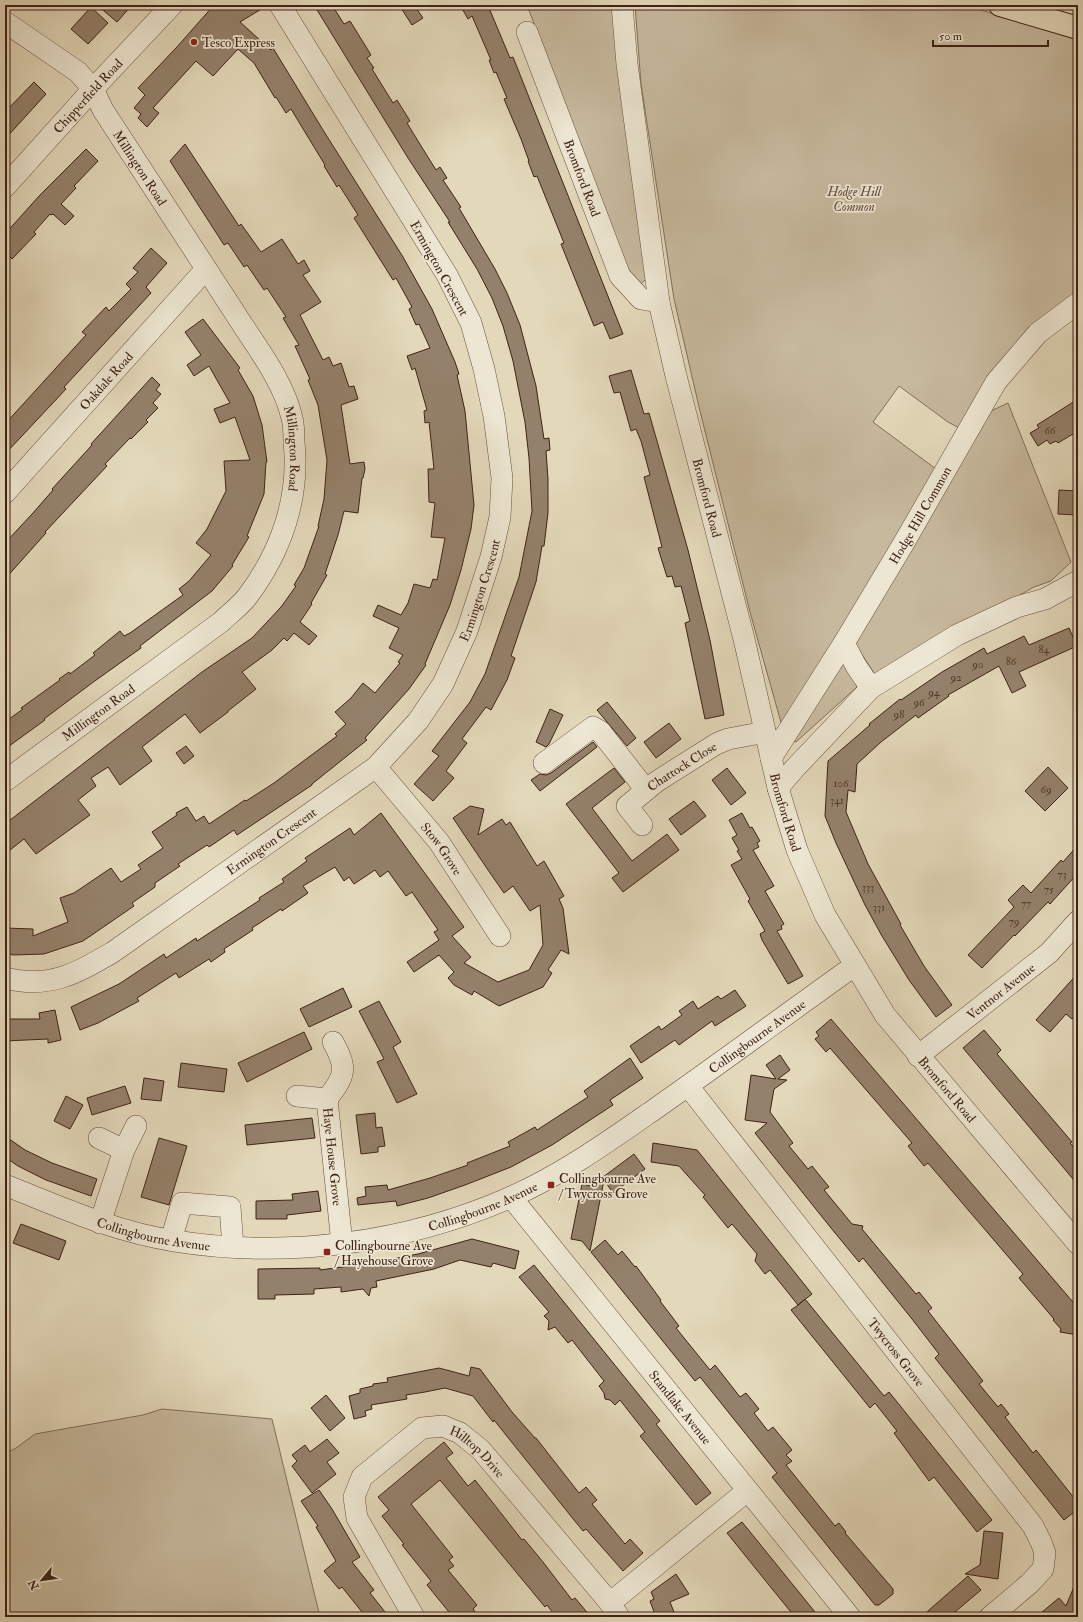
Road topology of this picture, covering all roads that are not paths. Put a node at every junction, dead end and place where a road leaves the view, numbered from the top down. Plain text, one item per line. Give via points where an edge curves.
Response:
1 (172, 5) edge
2 (280, 5) edge
3 (622, 5) edge
4 (1000, 5) edge
5 (5, 22) edge
6 (1078, 28) edge
7 (527, 32) dead end
8 (93, 89) junction
9 (5, 187) edge
10 (206, 269) junction
11 (659, 302) junction
12 (1078, 302) edge
13 (5, 493) edge
14 (1078, 581) edge
15 (844, 643) junction
16 (871, 688) junction
17 (765, 732) junction
18 (771, 758) junction
19 (544, 763) dead end
20 (376, 767) junction
21 (5, 781) edge
22 (778, 788) junction
23 (646, 790) junction
24 (642, 825) dead end
25 (1078, 921) edge
26 (500, 936) dead end
27 (854, 966) junction
28 (5, 978) edge
29 (333, 1042) dead end
30 (918, 1056) junction
31 (688, 1086) junction
32 (297, 1096) dead end
33 (327, 1099) junction
34 (136, 1126) dead end
35 (99, 1138) dead end
36 (124, 1150) junction
37 (5, 1185) edge
38 (512, 1197) junction
39 (100, 1223) junction
40 (170, 1240) junction
41 (342, 1244) junction
42 (1078, 1244) edge
43 (233, 1247) junction
44 (747, 1491) junction
45 (614, 1610) edge
46 (414, 1617) edge
47 (850, 1617) edge
48 (990, 1617) edge

1 - 8 street, Chipperfield Road
2 - 20 street, Ermington Crescent via 447,275 471,323 494,416 502,478 500,517 491,557 468,631 443,684 418,721
3 - 11 street, Bromford Road via 627,64
4 - 6 main road
5 - 8 street, Millington Road via 78,72
7 - 11 street, Bromford Road via 620,276 641,299
8 - 9 street, Chipperfield Road
8 - 10 street, Millington Road via 103,110
10 - 13 street, Oakdale Road
10 - 21 street, Millington Road via 272,372 284,394 292,419 296,462 292,502 274,555 246,598 221,622
11 - 17 street, Bromford Road
12 - 15 street, Hodge Hill Common via 1038,333 996,382
14 - 16 street via 1045,599 1017,607 957,636
15 - 16 street
15 - 18 street, Hodge Hill Common
16 - 22 street
17 - 18 street, Bromford Road
17 - 23 street, Chattock Close via 728,739 716,744
18 - 22 street, Bromford Road
19 - 23 street via 593,726 600,731
20 - 26 street, Stow Grove via 439,842
20 - 28 street, Ermington Crescent via 113,952 82,970 40,982
22 - 27 street, Bromford Road via 797,850 825,915
23 - 24 street, Chattock Close via 627,806
25 - 30 street, Ventnor Avenue via 1049,953
27 - 30 street, Bromford Road via 885,1015
27 - 31 street, Collingbourne Avenue
29 - 33 street via 342,1062 343,1072 339,1084
30 - 42 street, Bromford Road
31 - 38 street, Collingbourne Avenue via 589,1154 554,1176
31 - 48 street, Twycross Grove via 1033,1526 1045,1553 1043,1568 1029,1584
32 - 33 street, Haye House Grove
33 - 41 street, Haye House Grove
34 - 36 street
35 - 36 street
36 - 39 street
37 - 39 street, Collingbourne Avenue
38 - 41 street, Collingbourne Avenue via 430,1226
38 - 44 street, Standlake Avenue
39 - 40 street, Collingbourne Avenue
40 - 43 street, Collingbourne Avenue
40 - 43 street via 182,1203 230,1207
41 - 43 street, Collingbourne Avenue via 284,1248
44 - 45 street, Hilltop Drive
44 - 47 street, Standlake Avenue
45 - 46 street, Hilltop Drive via 481,1450 460,1433 443,1426 422,1428 362,1477 354,1497 357,1518

